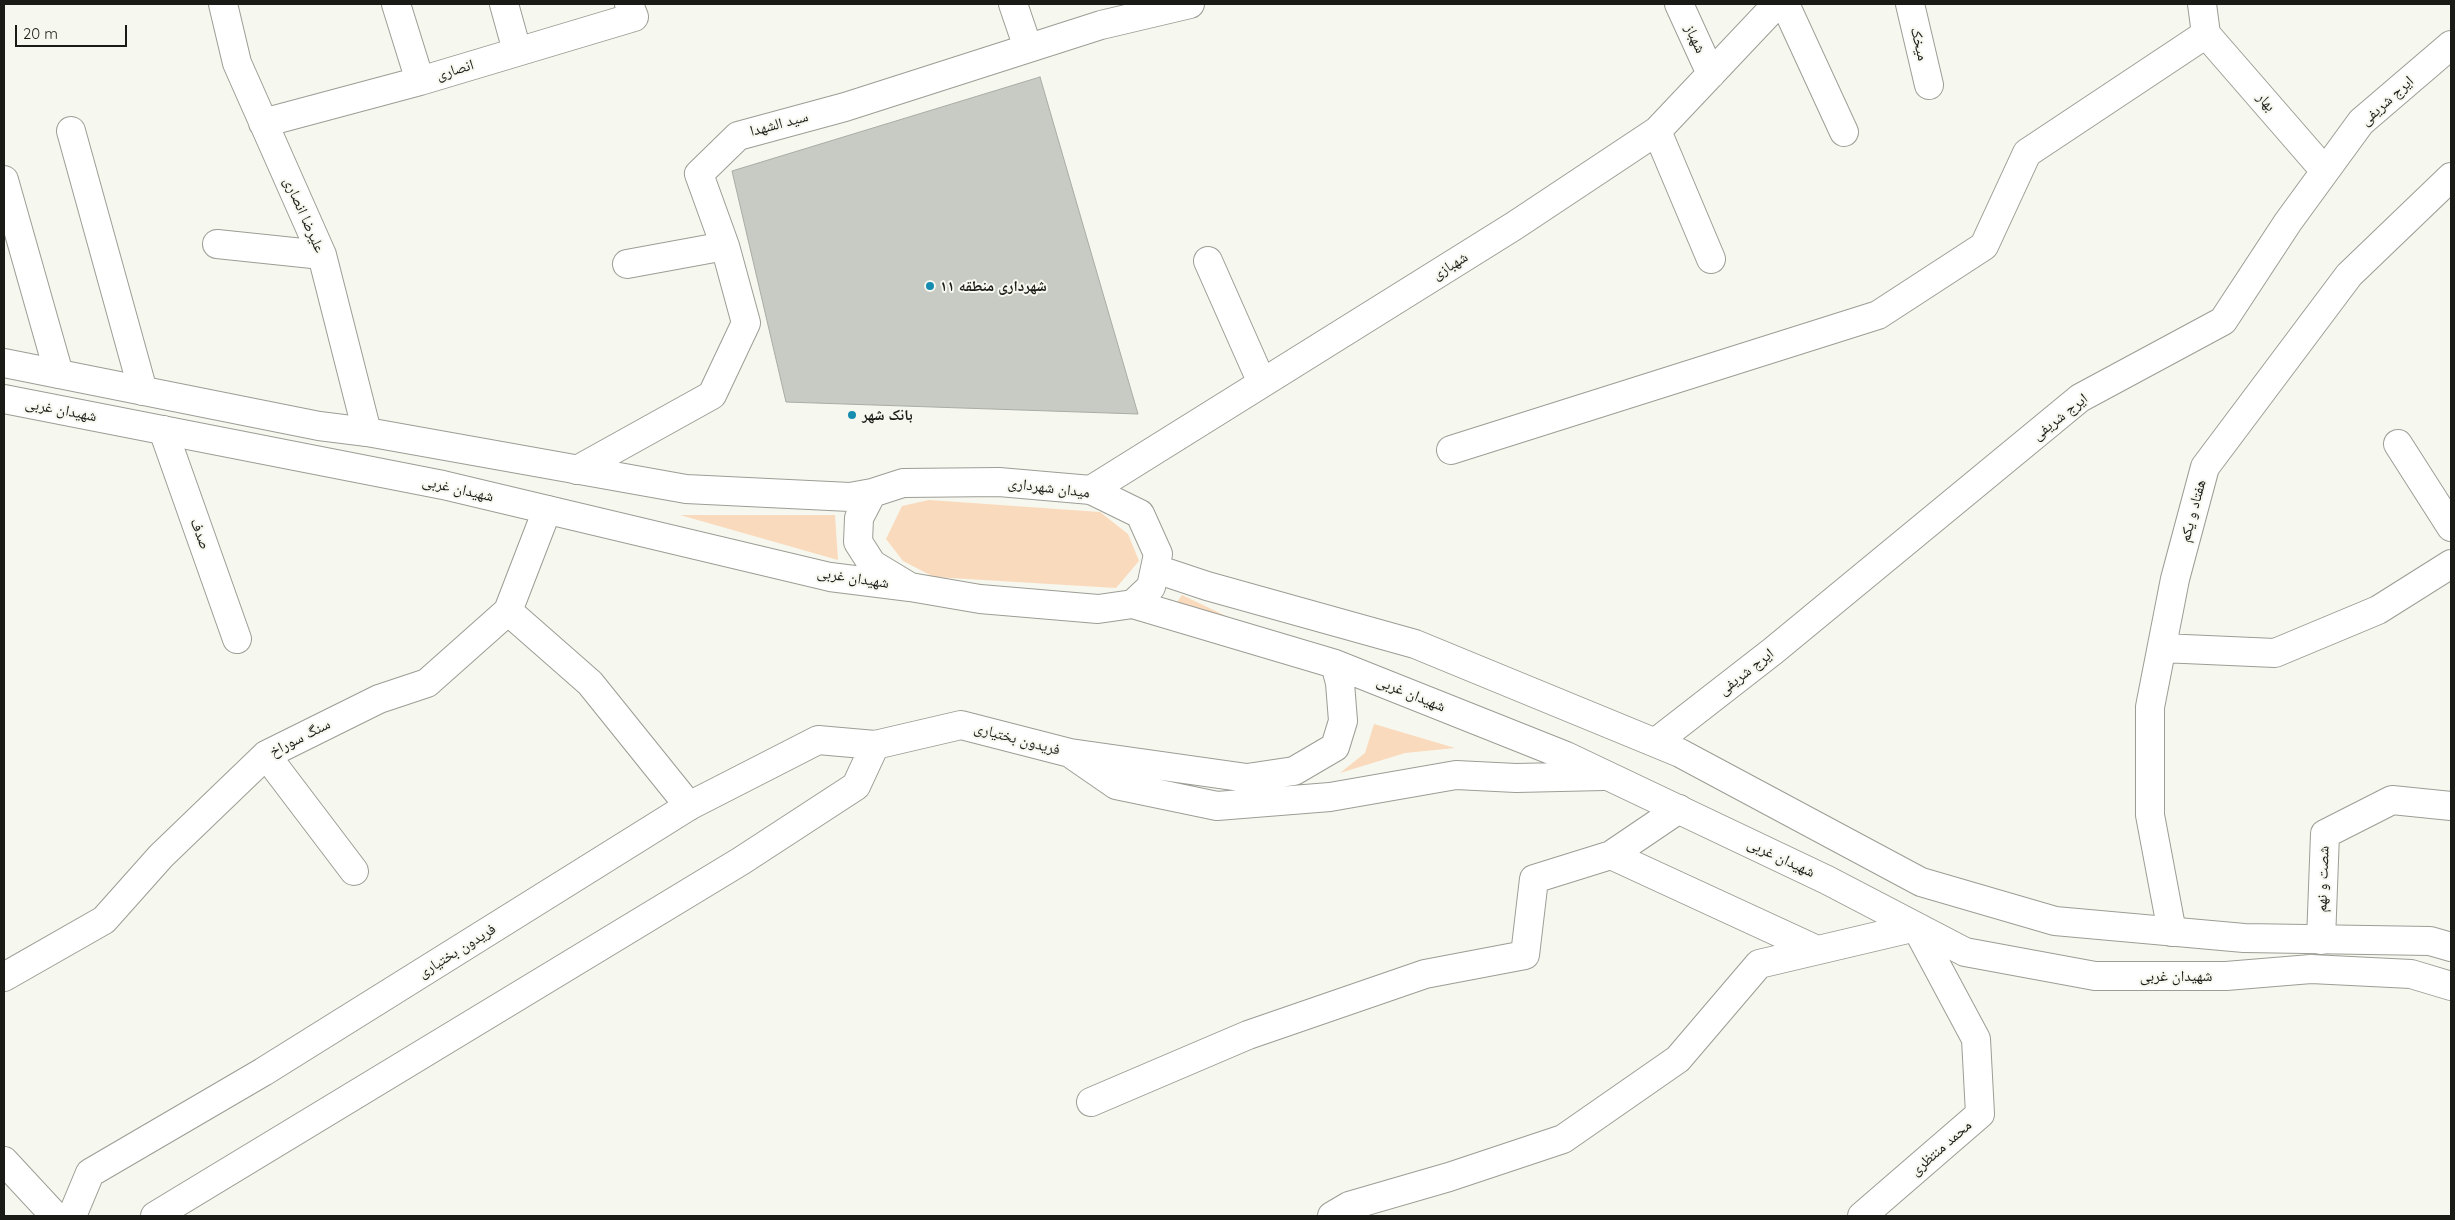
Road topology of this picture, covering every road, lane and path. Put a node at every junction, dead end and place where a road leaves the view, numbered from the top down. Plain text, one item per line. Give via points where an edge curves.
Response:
1 (223, 4) edge
2 (396, 4) edge
3 (504, 4) edge
4 (629, 4) edge
5 (1013, 4) edge
6 (1190, 4) edge
7 (1679, 4) edge
8 (1777, 4) edge
9 (1785, 4) edge
10 (1910, 4) edge
11 (2202, 4) edge
12 (2206, 34) junction
13 (2451, 45) edge
14 (1028, 48) junction
15 (517, 51) junction
16 (1711, 74) junction
17 (420, 80) junction
18 (1929, 85) dead end
19 (262, 123) junction
20 (71, 132) dead end
21 (1657, 132) junction
22 (1844, 132) dead end
23 (2326, 170) junction
24 (2451, 177) edge
25 (4, 180) edge
26 (217, 244) dead end
27 (725, 246) junction
28 (322, 255) junction
29 (1711, 259) dead end
30 (1208, 260) dead end
31 (627, 264) dead end
32 (4, 363) edge
33 (59, 374) junction
34 (1262, 383) junction
35 (143, 391) junction
36 (4, 399) edge
37 (163, 430) junction
38 (367, 432) junction
39 (2398, 444) dead end
40 (1451, 450) dead end
41 (578, 470) junction
42 (1091, 490) junction
43 (872, 493) junction
44 (547, 510) junction
45 (2451, 527) edge
46 (2451, 564) edge
47 (1156, 569) junction
48 (910, 587) junction
49 (1133, 604) junction
50 (508, 611) junction
51 (237, 639) dead end
52 (2162, 648) junction
53 (1336, 664) junction
54 (1656, 742) junction
55 (875, 745) junction
56 (1070, 753) junction
57 (266, 755) junction
58 (1610, 776) junction
59 (689, 806) junction
60 (2451, 806) edge
61 (1679, 809) junction
62 (1611, 855) junction
63 (354, 871) dead end
64 (1916, 927) junction
65 (2172, 932) junction
66 (2321, 940) junction
67 (2451, 947) edge
68 (1817, 950) junction
69 (4, 977) edge
70 (2451, 986) edge
71 (1091, 1102) dead end
72 (4, 1161) edge
73 (56, 1216) edge
74 (72, 1216) edge
75 (155, 1216) edge
76 (1332, 1216) edge
77 (1862, 1216) edge

1 - 19 street, علیرضا انصاری via 237,62
2 - 17 street
3 - 15 street
4 - 15 street, انصاری via 634,17
5 - 14 street
6 - 14 street, سید الشهدا via 1101,25
7 - 16 street, شهباز
8 - 16 street, شهبازی
9 - 22 street
10 - 18 street, میخک
11 - 12 street
12 - 23 street, بهار
12 - 40 street via 2027,153 1984,246 1878,314
13 - 23 street, ایرج شریفی via 2361,122
14 - 27 street, سید الشهدا via 845,107 738,136 699,174
15 - 17 street, انصاری
16 - 21 street, شهبازی
17 - 19 street, انصاری
19 - 28 street, علیرضا انصاری
20 - 35 street
21 - 29 street
21 - 34 street, شهبازی via 1514,226
23 - 54 street, ایرج شریفی via 2223,321 2080,398 1773,651
24 - 52 street, هفتاد و یکم via 2349,276 2205,467 2175,579
25 - 33 street
26 - 28 street
27 - 31 street
27 - 41 street, سید الشهدا via 746,323 712,395
28 - 38 street, علیرضا انصاری
30 - 34 street
32 - 33 street
33 - 35 street
34 - 42 street, شهبازی
35 - 38 street via 319,426
36 - 37 street, شهیدان غربی
37 - 44 street, شهیدان غربی via 443,485
37 - 51 street, صدف
38 - 41 street
39 - 45 street
41 - 43 street via 686,489 850,497
42 - 43 street, میدان شهرداری via 999,482 904,483
42 - 47 street, میدان شهرداری via 1140,514 1158,554
43 - 48 street via 859,518 858,542 872,564
44 - 48 street, شهیدان غربی via 830,576
44 - 50 street, سنگ سوراخ
46 - 52 street via 2378,610 2274,654
47 - 49 street, میدان شهرداری via 1151,587
47 - 54 street via 1415,644
48 - 49 street via 980,599 1098,609
49 - 53 street, شهیدان غربی
50 - 57 street, سنگ سوراخ via 427,683 378,699
50 - 59 street via 590,683
52 - 65 street, هفتاد و یکم via 2150,707 2150,815
53 - 56 street via 1343,721 1336,747 1294,771 1247,778
53 - 58 street, شهیدان غربی
54 - 65 street via 1921,882 2055,921
55 - 56 street, فریدون بختیاری via 961,725
55 - 59 street, فریدون بختیاری via 818,740
55 - 75 street via 856,786 741,861
56 - 58 street via 1116,785 1217,806 1330,798 1456,774 1516,778
57 - 63 street
57 - 69 street, سنگ سوراخ via 161,856 104,920
58 - 61 street, شهیدان غربی
59 - 74 street, فریدون بختیاری via 262,1072 90,1173
60 - 66 street, شصت و نهم via 2392,800 2325,834
61 - 62 street
61 - 64 street, شهیدان غربی
62 - 68 street
62 - 71 street via 1534,879 1525,954 1425,974 1248,1035
64 - 68 street
64 - 70 street, شهیدان غربی via 1965,952 2095,976 2226,976 2311,969 2411,974
64 - 77 street, محمد منتظری via 1976,1039 1980,1114
65 - 66 street
66 - 67 street via 2430,942
68 - 76 street via 1758,964 1678,1059 1563,1140 1349,1206
72 - 73 street

